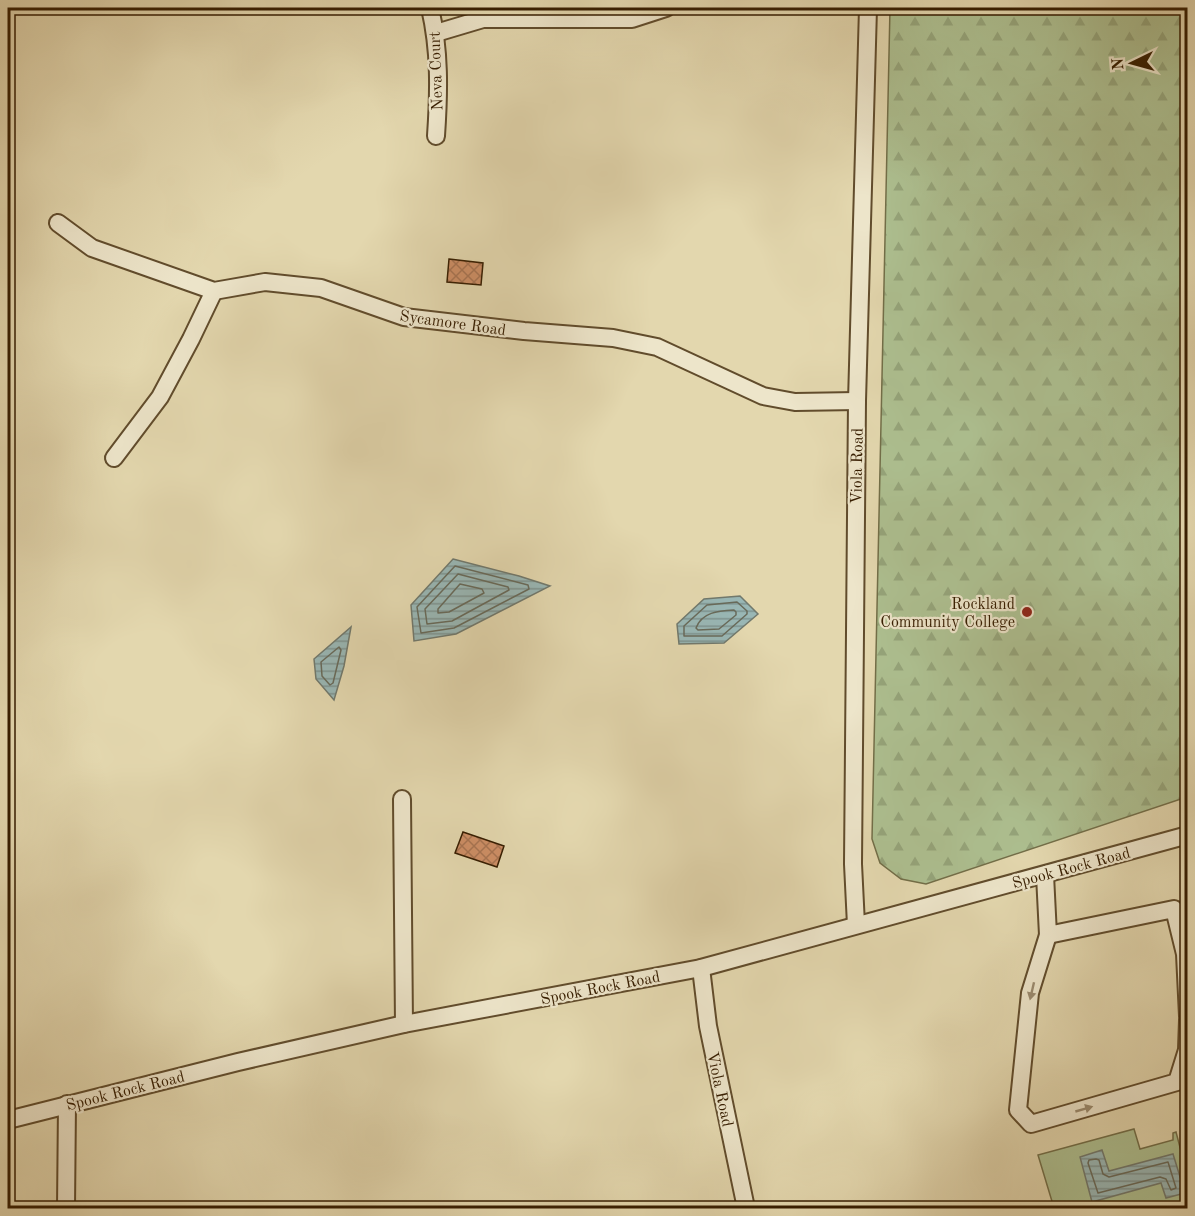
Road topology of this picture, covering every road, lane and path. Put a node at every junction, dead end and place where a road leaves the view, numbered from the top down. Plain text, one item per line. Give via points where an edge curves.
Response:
1 (430, 8) edge
2 (666, 8) edge
3 (868, 8) edge
4 (436, 33) junction
5 (436, 136) dead end
6 (57, 223) dead end
7 (214, 291) junction
8 (857, 401) junction
9 (114, 458) dead end
10 (402, 799) dead end
11 (1188, 835) edge
12 (1045, 874) junction
13 (856, 925) junction
14 (1048, 935) junction
15 (700, 968) junction
16 (1188, 1018) edge
17 (404, 1024) junction
18 (67, 1104) junction
19 (8, 1120) edge
20 (66, 1209) edge
21 (746, 1209) edge

1 - 4 street, Neva Court
2 - 4 street via 632,19 483,19
3 - 8 street, Viola Road
4 - 5 street, Neva Court
6 - 7 street, Sycamore Road via 92,248
7 - 8 street, Sycamore Road via 265,282 321,288 404,318 613,338 657,347 763,396 795,402
7 - 9 street via 160,397
8 - 13 street, Viola Road via 853,852
10 - 17 street
11 - 12 street, Spook Rock Road
12 - 13 street, Spook Rock Road
12 - 14 street
13 - 15 street, Spook Rock Road
14 - 16 street via 1174,909 1185,954
14 -> 16 street via 1030,993 1018,1110 1031,1124 1177,1082 1187,1050
15 - 17 street, Spook Rock Road
15 - 21 street, Viola Road via 708,1026
17 - 18 street, Spook Rock Road
18 - 19 street, Spook Rock Road
18 - 20 street

